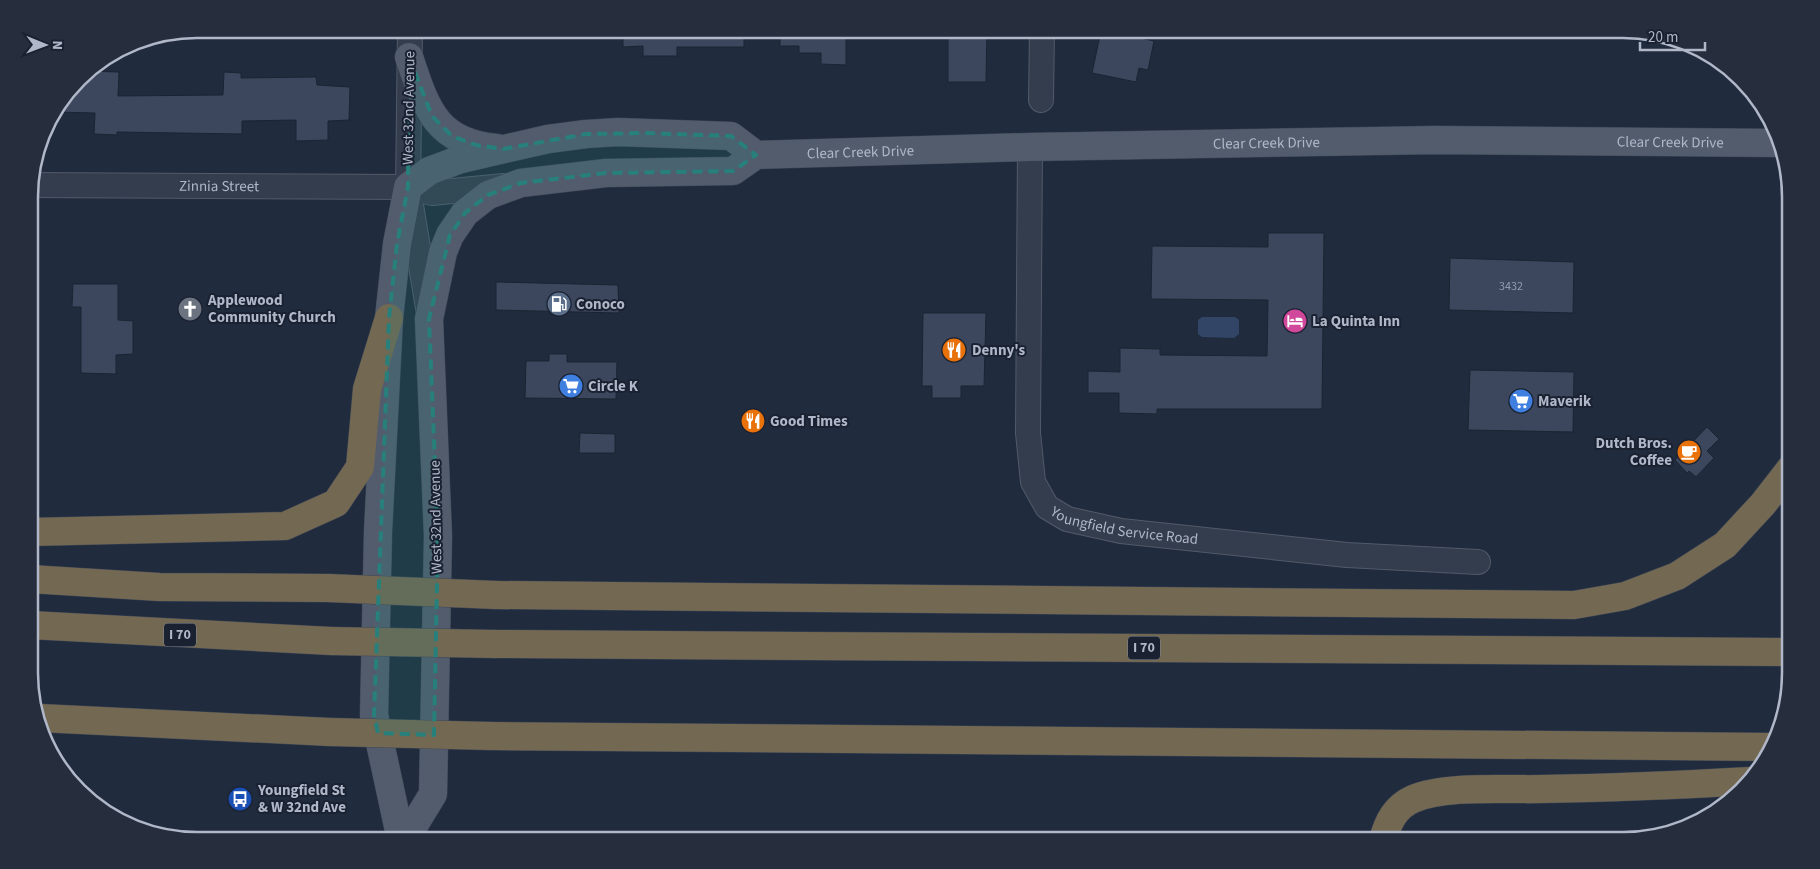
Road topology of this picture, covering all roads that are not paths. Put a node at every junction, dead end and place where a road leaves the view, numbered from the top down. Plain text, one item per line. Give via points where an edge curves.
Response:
1 (1042, 37) edge
2 (410, 38) edge
3 (410, 57) junction
4 (1041, 100) dead end
5 (1773, 143) edge
6 (1030, 146) junction
7 (503, 149) junction
8 (756, 155) junction
9 (521, 183) junction
10 (38, 185) edge
11 (408, 188) junction
12 (389, 318) junction
13 (429, 319) junction
14 (1782, 480) edge
15 (38, 532) edge
16 (1478, 562) dead end
17 (38, 579) edge
18 (38, 625) edge
19 (1782, 652) edge
20 (45, 718) edge
21 (1763, 747) edge
22 (1738, 782) edge
23 (1386, 831) edge
24 (399, 832) edge
25 (410, 832) edge

1 - 4 street
2 - 3 street, West 32nd Avenue
3 - 7 main road via 424,100 440,126 463,141
3 - 11 street, West 32nd Avenue
5 - 6 main road, Clear Creek Drive via 1436,140
6 - 8 main road, Clear Creek Drive
6 - 16 street, Youngfield Service Road via 1028,433 1033,482 1047,507 1067,519 1121,531 1347,555
7 - 8 main road via 567,136 636,132 731,136
7 - 11 main road via 445,164
8 - 9 main road via 733,171 606,173
9 - 11 street via 447,193
9 - 13 main road via 488,195 458,220 443,252
10 - 11 street, Zinnia Street
11 - 12 main road, West 32nd Avenue via 396,244
11 - 13 street, West 32nd Avenue
12 - 15 highway via 367,388 360,466 336,503 285,526
12 - 24 main road, West 32nd Avenue via 378,532 374,715
13 - 25 main road, West 32nd Avenue via 438,536 433,794
14 - 17 highway, bridge via 1725,545 1677,576 1625,596 1574,605 496,595 328,588 159,587
18 - 19 highway, I 70, bridge via 331,642
20 - 21 highway, bridge via 490,736
22 - 23 highway via 1445,791 1400,806

